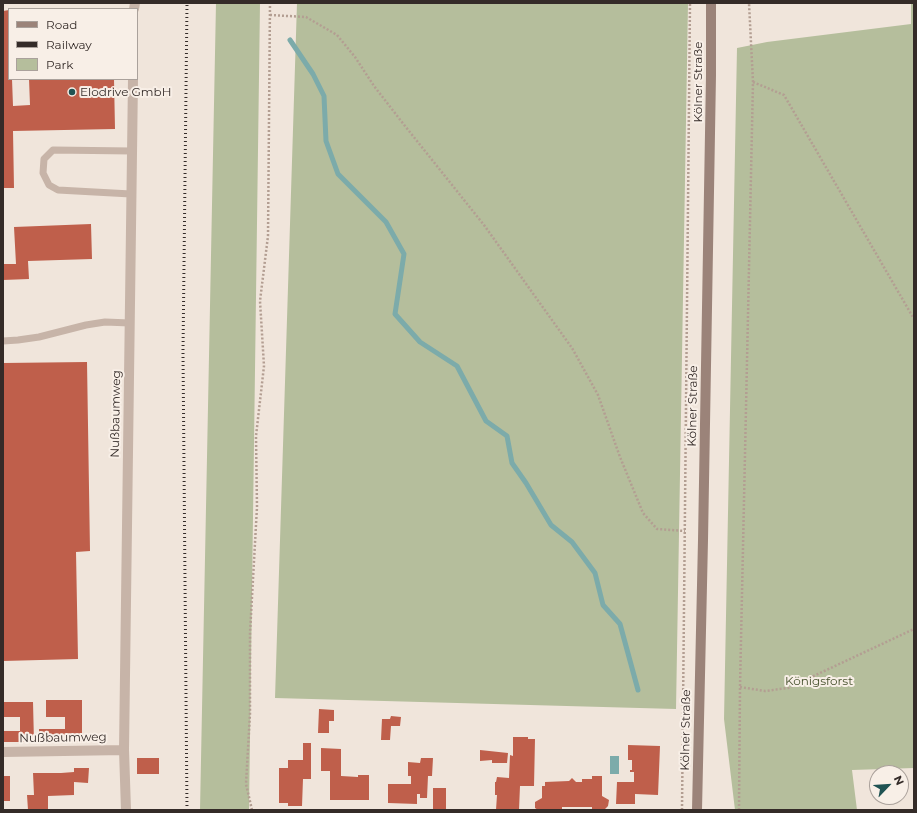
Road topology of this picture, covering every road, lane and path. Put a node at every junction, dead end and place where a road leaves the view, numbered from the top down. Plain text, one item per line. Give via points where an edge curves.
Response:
1 (270, 3) edge
2 (690, 3) edge
3 (711, 3) edge
4 (749, 3) edge
5 (270, 15) junction
6 (133, 80) edge
7 (753, 82) junction
8 (132, 151) junction
9 (131, 194) junction
10 (914, 319) edge
11 (130, 323) junction
12 (3, 341) edge
13 (685, 531) junction
14 (914, 629) edge
15 (740, 687) junction
16 (124, 750) junction
17 (3, 752) edge
18 (126, 810) edge
19 (252, 810) edge
20 (682, 810) edge
21 (697, 810) edge
22 (739, 810) edge

1 - 5 path
2 - 13 path
3 - 21 main road, Kölner Straße
4 - 7 path
5 - 13 path via 306,17 337,35 355,57 374,86 484,225 572,348 598,395 643,513 657,529
5 - 19 path via 268,236 260,301 264,366 256,436 257,507 246,784
6 - 8 street, Nußbaumweg
7 - 10 path via 784,95
7 - 15 path
8 - 9 street, Nußbaumweg
8 - 9 lane via 53,150 44,159 43,173 49,185 58,190
9 - 11 street, Nußbaumweg
11 - 12 lane via 105,322 38,337
11 - 16 street, Nußbaumweg
13 - 20 path
14 - 15 path via 788,688 765,691
15 - 22 path
16 - 17 street, Nußbaumweg
16 - 18 street, Nußbaumweg

